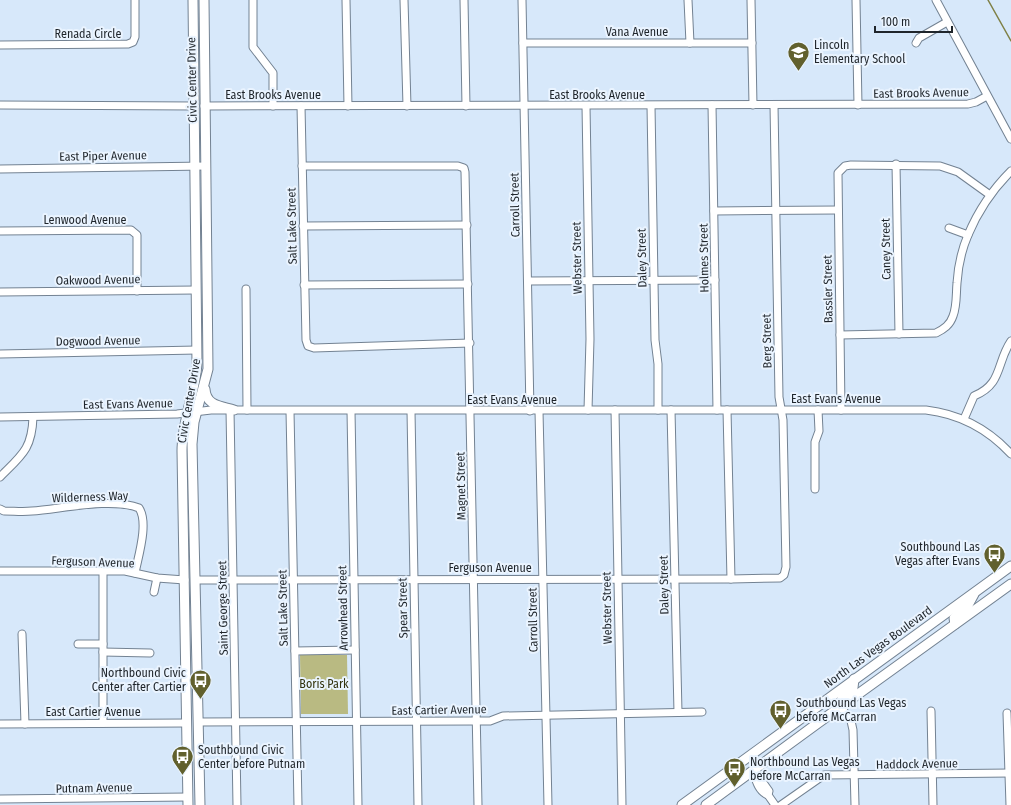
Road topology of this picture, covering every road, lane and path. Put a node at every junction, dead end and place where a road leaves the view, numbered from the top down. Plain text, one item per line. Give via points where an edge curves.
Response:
1 (135, 0) edge
2 (193, 0) edge
3 (200, 0) edge
4 (204, 0) edge
5 (253, 0) edge
6 (346, 0) edge
7 (404, 0) edge
8 (464, 0) edge
9 (522, 0) edge
10 (688, 0) edge
11 (751, 0) edge
12 (856, 0) edge
13 (936, 0) edge
14 (204, 17) junction
15 (947, 22) junction
16 (523, 43) junction
17 (690, 43) junction
18 (752, 43) junction
19 (916, 43) dead end
20 (0, 45) edge
21 (194, 74) junction
22 (988, 96) junction
23 (0, 105) edge
24 (712, 105) junction
25 (753, 105) junction
26 (774, 105) junction
27 (858, 105) junction
28 (195, 106) junction
29 (204, 106) junction
30 (273, 106) junction
31 (301, 106) junction
32 (348, 106) junction
33 (407, 106) junction
34 (466, 106) junction
35 (524, 106) junction
36 (586, 106) junction
37 (651, 106) junction
38 (205, 123) junction
39 (1011, 140) edge
40 (896, 164) junction
41 (195, 166) junction
42 (206, 166) junction
43 (302, 166) junction
44 (0, 169) edge
45 (1011, 171) edge
46 (990, 195) junction
47 (776, 210) junction
48 (838, 210) junction
49 (714, 211) junction
50 (303, 226) junction
51 (467, 226) junction
52 (948, 228) dead end
53 (0, 231) edge
54 (968, 235) junction
55 (654, 280) junction
56 (715, 280) junction
57 (528, 281) junction
58 (589, 281) junction
59 (468, 284) junction
60 (304, 285) junction
61 (246, 289) dead end
62 (196, 290) junction
63 (137, 291) junction
64 (0, 292) edge
65 (208, 312) junction
66 (899, 334) junction
67 (840, 335) junction
68 (1011, 341) edge
69 (470, 343) junction
70 (197, 350) junction
71 (0, 354) edge
72 (205, 381) junction
73 (232, 410) junction
74 (247, 410) junction
75 (290, 410) junction
76 (530, 410) junction
77 (539, 410) junction
78 (588, 410) junction
79 (614, 410) junction
80 (658, 410) junction
81 (671, 410) junction
82 (717, 410) junction
83 (727, 410) junction
84 (781, 410) junction
85 (818, 410) junction
86 (841, 410) junction
87 (351, 411) junction
88 (410, 411) junction
89 (471, 411) junction
90 (197, 412) junction
91 (186, 413) junction
92 (33, 416) junction
93 (0, 417) edge
94 (964, 419) junction
95 (1011, 454) edge
96 (0, 477) edge
97 (815, 489) dead end
98 (0, 509) edge
99 (184, 545) junction
100 (1011, 566) edge
101 (0, 571) edge
102 (103, 571) junction
103 (135, 573) junction
104 (784, 575) joint
105 (157, 578) junction
106 (675, 578) junction
107 (731, 578) junction
108 (293, 579) junction
109 (354, 579) junction
110 (414, 579) junction
111 (474, 579) junction
112 (544, 579) junction
113 (618, 579) junction
114 (185, 580) junction
115 (196, 580) junction
116 (233, 580) junction
117 (1011, 584) edge
118 (154, 592) dead end
119 (974, 592) junction
120 (942, 616) junction
121 (196, 617) junction
122 (955, 624) junction
123 (22, 634) dead end
124 (78, 644) dead end
125 (103, 644) junction
126 (928, 644) junction
127 (355, 650) junction
128 (295, 651) junction
129 (103, 652) junction
130 (150, 653) dead end
131 (186, 666) junction
132 (854, 679) junction
133 (831, 696) junction
134 (841, 707) junction
135 (931, 711) dead end
136 (678, 712) junction
137 (702, 712) dead end
138 (621, 713) junction
139 (1007, 713) dead end
140 (546, 715) junction
141 (416, 721) junction
142 (477, 721) junction
143 (186, 722) junction
144 (198, 722) junction
145 (236, 722) junction
146 (296, 722) junction
147 (356, 722) junction
148 (103, 723) junction
149 (0, 724) edge
150 (25, 724) junction
151 (814, 726) junction
152 (765, 744) junction
153 (754, 774) junction
154 (1010, 774) edge
155 (854, 775) junction
156 (932, 775) junction
157 (199, 782) junction
158 (0, 799) edge
159 (188, 801) edge
160 (46, 802) edge
161 (200, 805) edge
162 (238, 805) edge
163 (298, 805) edge
164 (358, 805) edge
165 (418, 805) edge
166 (478, 805) edge
167 (548, 805) edge
168 (622, 805) edge
169 (682, 805) edge
170 (706, 805) edge
171 (775, 805) edge
172 (781, 805) edge
173 (855, 805) edge
174 (933, 805) edge
175 (1010, 805) edge

1 - 20 street, Renada Circle via 135,37 128,44
2 - 21 main road, Civic Center Drive
3 - 14 main road
4 - 14 main road, Civic Center Drive
5 - 30 street via 253,47 273,73
6 - 32 street
7 - 33 street
8 - 34 street
9 - 16 street, Carroll Street
10 - 17 street
11 - 18 street
12 - 27 street
13 - 15 street
14 - 29 main road, Civic Center Drive
15 - 19 street via 919,38
15 - 22 street
16 - 17 street, Vana Avenue
16 - 35 street, Carroll Street
17 - 18 street, Vana Avenue
18 - 25 street
21 - 28 main road, Civic Center Drive
21 - 29 main road via 199,79 199,97
22 - 27 street, East Brooks Avenue via 968,104
22 - 39 street
23 - 28 street
24 - 25 street, East Brooks Avenue
24 - 37 street, East Brooks Avenue
24 - 49 street, Holmes Street
25 - 26 street, East Brooks Avenue
26 - 27 street, East Brooks Avenue
26 - 47 street, Berg Street
28 - 38 main road via 199,109 200,122
28 - 41 main road, Civic Center Drive
29 - 30 street, East Brooks Avenue
29 - 38 main road, Civic Center Drive
30 - 31 street, East Brooks Avenue
31 - 32 street, East Brooks Avenue
31 - 43 street, Salt Lake Street
32 - 33 street, East Brooks Avenue
33 - 34 street, East Brooks Avenue
34 - 35 street, East Brooks Avenue
35 - 36 street, East Brooks Avenue
35 - 57 street, Carroll Street
36 - 37 street, East Brooks Avenue
36 - 58 street, Webster Street
37 - 55 street, Daley Street
38 - 42 main road, Civic Center Drive
40 - 46 street via 940,166 958,172
40 - 48 street, Bassler Street via 851,165 841,169 838,173
40 - 66 street, Caney Street
41 - 42 street, East Piper Avenue
41 - 44 street, East Piper Avenue
41 - 62 main road, Civic Center Drive
42 - 65 main road, Civic Center Drive
43 - 50 street, Salt Lake Street
43 - 51 street, Magnet Street via 464,168
45 - 46 street
46 - 54 street
47 - 48 street
47 - 49 street
47 - 84 street, Berg Street
48 - 67 street, Bassler Street
49 - 56 street, Holmes Street
50 - 51 street
50 - 60 street, Salt Lake Street
51 - 59 street, Magnet Street
52 - 54 street
53 - 63 street, Lenwood Avenue via 130,230 136,235
54 - 66 street via 958,273 955,308 949,323 936,333
55 - 56 street
55 - 58 street
55 - 80 street, Daley Street
56 - 82 street, Holmes Street
57 - 58 street
57 - 76 street, Carroll Street
58 - 78 street, Webster Street
59 - 60 street
59 - 69 street, Magnet Street
60 - 69 street, Salt Lake Street via 308,346 314,348
61 - 74 street
62 - 63 street, Oakwood Avenue
62 - 65 main road via 202,293
62 - 70 main road, Civic Center Drive
63 - 64 street, Oakwood Avenue
65 - 72 main road, Civic Center Drive via 208,369
66 - 67 street
67 - 86 street, Bassler Street
68 - 94 street via 1004,352 1000,371 992,385 985,392 974,396
69 - 89 street, Magnet Street
70 - 71 street, Dogwood Avenue
70 - 91 main road, Civic Center Drive via 196,374
72 - 73 main road via 205,394 208,400
72 - 90 main road, Civic Center Drive
73 - 74 street, East Evans Avenue
73 - 90 street, East Evans Avenue
73 - 116 street, Saint George Street
74 - 75 street, East Evans Avenue
75 - 87 street, East Evans Avenue
75 - 108 street, Salt Lake Street
76 - 77 street, East Evans Avenue
76 - 89 street, East Evans Avenue
77 - 78 street, East Evans Avenue
77 - 112 street, Carroll Street
78 - 79 street, East Evans Avenue
79 - 80 street, East Evans Avenue
79 - 113 street, Webster Street
80 - 81 street, East Evans Avenue
81 - 82 street, East Evans Avenue
81 - 106 street, Daley Street
82 - 83 street, East Evans Avenue
83 - 84 street, East Evans Avenue
83 - 107 street
84 - 85 street, East Evans Avenue
84 - 104 street, Berg Street via 786,567
85 - 86 street, East Evans Avenue
85 - 97 street
86 - 94 street, East Evans Avenue via 926,410
87 - 88 street, East Evans Avenue
87 - 109 street, Arrowhead Street
88 - 89 street, East Evans Avenue
88 - 110 street, Spear Street
89 - 111 street, Magnet Street
90 - 91 street, East Evans Avenue
90 - 115 main road, Civic Center Drive via 192,444
91 - 92 street, East Evans Avenue
91 - 99 main road, Civic Center Drive via 182,444
92 - 93 street, East Evans Avenue
92 - 96 street via 32,438 25,451
94 - 95 street, East Evans Avenue via 999,441
98 - 103 street, Wilderness Way via 32,511 70,506 129,504 139,508 142,518 141,541
99 - 114 main road, Civic Center Drive
99 - 115 main road via 190,573
100 - 119 main road, North Las Vegas Boulevard
101 - 102 street, Ferguson Avenue
102 - 103 street, Ferguson Avenue
102 - 125 street
103 - 105 street, Ferguson Avenue
104 - 107 street, Ferguson Avenue via 780,578
105 - 114 street, Ferguson Avenue
105 - 118 street
106 - 107 street, Ferguson Avenue
106 - 113 street, Ferguson Avenue
106 - 136 street, Daley Street
108 - 109 street, Ferguson Avenue
108 - 116 street, Ferguson Avenue
108 - 128 street, Salt Lake Street
109 - 110 street, Ferguson Avenue
109 - 127 street, Arrowhead Street
110 - 111 street, Ferguson Avenue
110 - 141 street, Spear Street
111 - 112 street, Ferguson Avenue
111 - 142 street, Magnet Street
112 - 113 street, Ferguson Avenue
112 - 140 street, Carroll Street
113 - 138 street, Webster Street
114 - 121 main road via 190,583
114 - 131 main road, Civic Center Drive
115 - 116 street, Ferguson Avenue
115 - 121 main road, Civic Center Drive
116 - 145 street, Saint George Street
117 - 122 main road
119 - 120 main road, North Las Vegas Boulevard
119 - 122 main road via 968,605 954,618
120 - 126 main road via 943,625 932,635
120 - 132 main road, North Las Vegas Boulevard
121 - 144 main road, Civic Center Drive
122 - 126 main road
123 - 150 street
124 - 125 street
125 - 129 street
126 - 134 main road
127 - 128 street
127 - 147 street, Arrowhead Street
128 - 146 street, Salt Lake Street
129 - 130 street
129 - 148 street
131 - 143 main road, Civic Center Drive
131 - 144 main road via 190,669 192,719
132 - 133 main road, North Las Vegas Boulevard
132 - 134 main road via 853,688 842,698
133 - 151 main road via 831,705 816,719
133 - 152 main road, North Las Vegas Boulevard
134 - 151 main road
134 - 155 street via 851,721 853,730
135 - 156 street
136 - 137 street, East Cartier Avenue
136 - 138 street, East Cartier Avenue
138 - 140 street, East Cartier Avenue
138 - 168 street, Webster Street
139 - 154 street
140 - 142 street, East Cartier Avenue via 503,716 490,721
140 - 167 street, Carroll Street
141 - 142 street, East Cartier Avenue
141 - 147 street, East Cartier Avenue
141 - 165 street, Spear Street
142 - 166 street, Magnet Street
143 - 148 street, East Cartier Avenue
143 - 157 main road via 192,727 194,774
143 - 159 main road, Civic Center Drive
144 - 145 street, East Cartier Avenue
144 - 157 main road, Civic Center Drive
145 - 146 street, East Cartier Avenue
145 - 162 street, Saint George Street
146 - 147 street, East Cartier Avenue
146 - 163 street, Salt Lake Street
147 - 164 street, Arrowhead Street
148 - 150 street, East Cartier Avenue
149 - 150 street, East Cartier Avenue
151 - 153 main road
152 - 153 main road via 761,754 752,764
152 - 169 main road, North Las Vegas Boulevard
153 - 170 main road
153 - 171 street via 769,791 768,795
154 - 156 street, Haddock Avenue
154 - 175 street
155 - 156 street, Haddock Avenue
155 - 172 street, Haddock Avenue via 824,775
155 - 173 street
156 - 174 street
157 - 161 main road, Civic Center Drive
158 - 160 street, Putnam Avenue
159 - 160 street, Putnam Avenue

